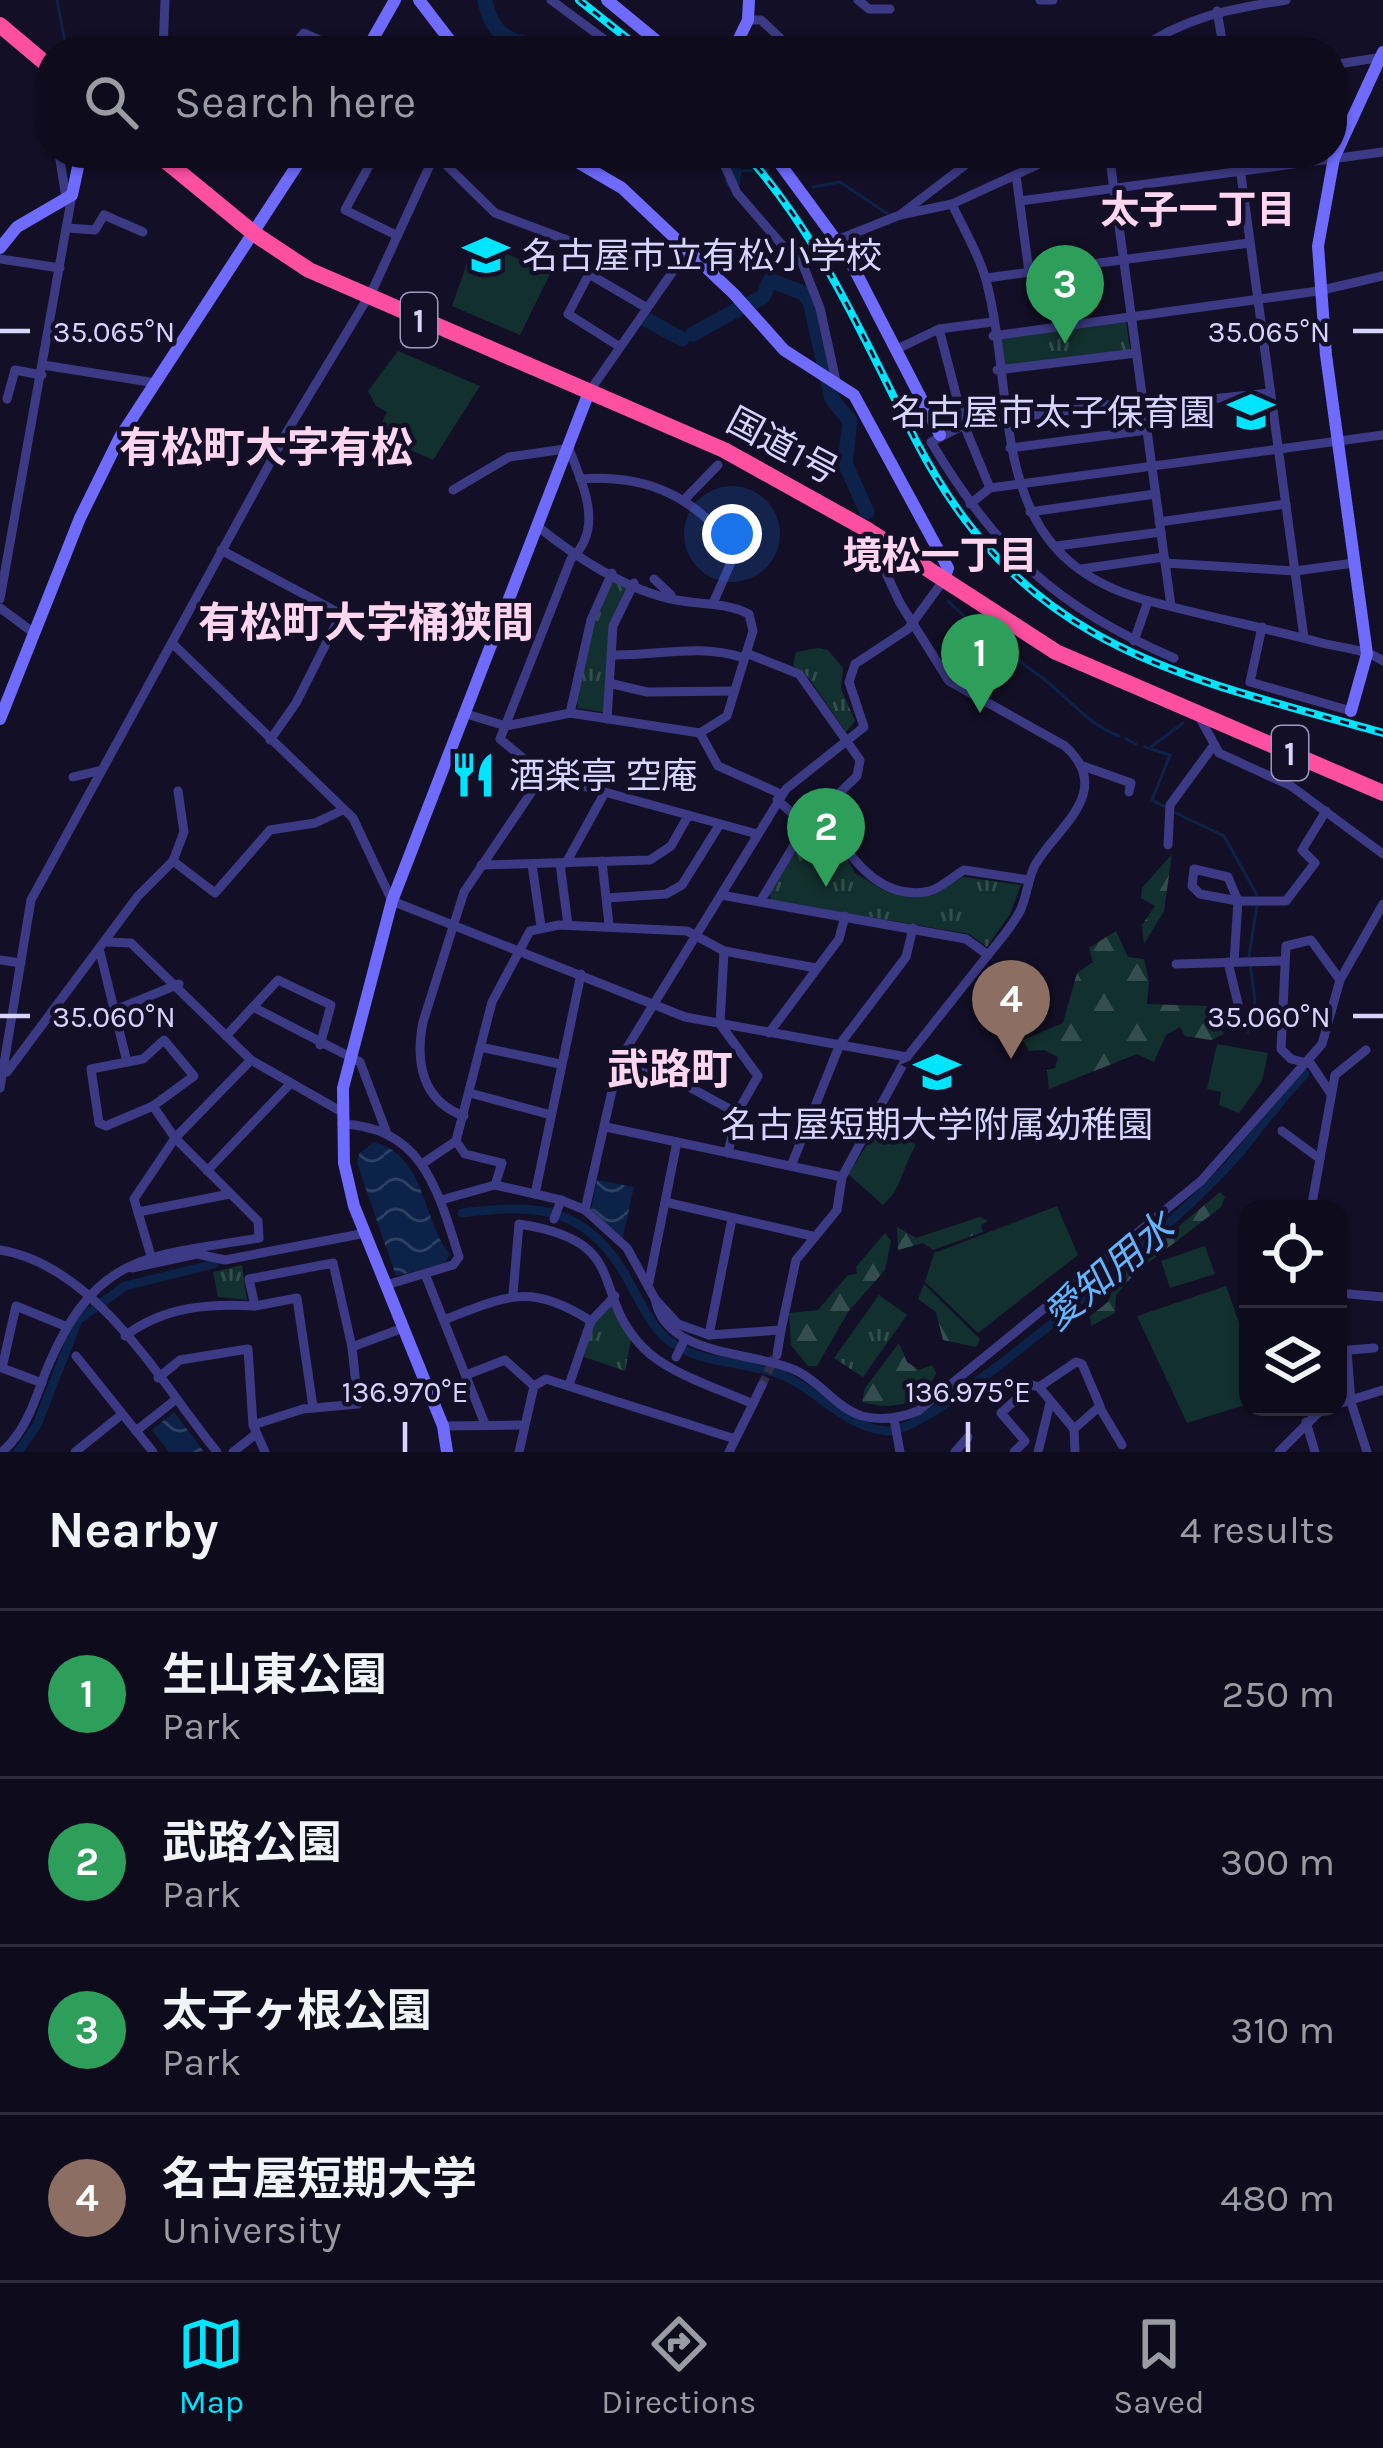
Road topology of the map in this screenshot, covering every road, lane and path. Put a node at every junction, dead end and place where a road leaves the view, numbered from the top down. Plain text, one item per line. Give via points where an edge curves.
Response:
1 (165, 0) edge
2 (394, 0) edge
3 (419, 0) edge
4 (551, 0) edge
5 (607, 0) edge
6 (749, 0) edge
7 (858, 0) edge
8 (1040, 0) edge
9 (1054, 0) edge
10 (1286, 0) edge
11 (890, 9) dead end
12 (1217, 11) junction
13 (748, 20) junction
14 (0, 25) edge
15 (164, 36) edge
16 (374, 36) edge
17 (447, 36) edge
18 (600, 36) edge
19 (650, 36) edge
20 (740, 36) edge
21 (778, 36) edge
22 (1159, 36) edge
23 (1221, 36) edge
24 (36, 55) edge
25 (1382, 55) edge
26 (1347, 62) edge
27 (1347, 130) edge
28 (1383, 152) edge
29 (1347, 156) edge
30 (62, 168) edge
31 (77, 168) edge
32 (181, 168) edge
33 (296, 168) edge
34 (368, 168) edge
35 (428, 168) edge
36 (450, 168) edge
37 (588, 168) edge
38 (726, 168) edge
39 (783, 168) edge
40 (961, 168) edge
41 (1031, 168) edge
42 (1111, 168) edge
43 (1256, 168) edge
44 (1331, 168) edge
45 (1240, 170) junction
46 (1016, 175) junction
47 (1114, 187) junction
48 (69, 197) junction
49 (1021, 201) junction
50 (952, 204) junction
51 (900, 215) junction
52 (68, 229) junction
53 (143, 232) dead end
54 (256, 235) junction
55 (396, 235) junction
56 (836, 239) junction
57 (1250, 243) junction
58 (0, 248) edge
59 (687, 251) junction
60 (799, 254) junction
61 (0, 260) edge
62 (1124, 260) junction
63 (60, 268) junction
64 (1029, 272) junction
65 (590, 274) junction
66 (1383, 276) edge
67 (986, 278) junction
68 (1318, 291) junction
69 (366, 297) junction
70 (1258, 299) junction
71 (647, 308) junction
72 (1131, 317) junction
73 (992, 322) junction
74 (939, 329) junction
75 (993, 336) junction
76 (620, 347) junction
77 (896, 350) junction
78 (1136, 353) junction
79 (43, 370) junction
80 (998, 370) junction
81 (831, 379) junction
82 (156, 382) junction
83 (589, 392) junction
84 (1270, 393) junction
85 (8, 399) dead end
86 (1143, 403) junction
87 (1003, 419) junction
88 (964, 425) junction
89 (1147, 430) junction
90 (1383, 435) edge
91 (940, 436) junction
92 (1337, 441) junction
93 (566, 447) junction
94 (1010, 448) junction
95 (1278, 449) junction
96 (718, 465) dead end
97 (1152, 468) junction
98 (580, 479) junction
99 (1018, 485) junction
100 (990, 488) junction
101 (453, 490) dead end
102 (1155, 494) junction
103 (686, 498) junction
104 (970, 504) junction
105 (1286, 504) junction
106 (1030, 512) junction
107 (536, 525) junction
108 (1160, 527) junction
109 (866, 529) junction
110 (5, 536) edge
111 (1057, 546) junction
112 (221, 550) junction
113 (577, 556) junction
114 (1164, 560) junction
115 (1354, 562) junction
116 (3, 566) edge
117 (1081, 569) junction
118 (1295, 571) junction
119 (612, 573) junction
120 (655, 579) dead end
121 (944, 579) junction
122 (634, 583) junction
123 (674, 600) junction
124 (1148, 601) junction
125 (714, 602) junction
126 (0, 603) edge
127 (1171, 606) junction
128 (912, 625) junction
129 (1262, 627) junction
130 (34, 633) junction
131 (1304, 638) junction
132 (1134, 640) junction
133 (172, 643) junction
134 (1367, 654) junction
135 (745, 655) junction
136 (611, 656) junction
137 (1174, 658) dead end
138 (1383, 661) edge
139 (613, 684) junction
140 (734, 691) junction
141 (1351, 711) joint
142 (1198, 712) junction
143 (463, 713) junction
144 (569, 713) junction
145 (0, 719) edge
146 (607, 719) junction
147 (506, 727) junction
148 (700, 733) junction
149 (270, 740) junction
150 (848, 742) junction
151 (1214, 745) junction
152 (1080, 765) junction
153 (102, 770) junction
154 (543, 776) junction
155 (73, 777) dead end
156 (178, 791) dead end
157 (1129, 792) dead end
158 (1383, 793) edge
159 (604, 794) junction
160 (779, 797) junction
161 (343, 810) junction
162 (821, 811) dead end
163 (1326, 812) junction
164 (688, 816) junction
165 (721, 824) junction
166 (806, 825) junction
167 (757, 834) junction
168 (1168, 845) dead end
169 (1383, 854) edge
170 (173, 861) junction
171 (602, 861) junction
172 (563, 863) junction
173 (481, 865) junction
174 (532, 866) junction
175 (1029, 880) junction
176 (721, 895) junction
177 (607, 898) junction
178 (1238, 901) junction
179 (392, 902) junction
180 (760, 902) junction
181 (1383, 904) edge
182 (845, 916) junction
183 (454, 924) junction
184 (568, 925) junction
185 (609, 925) junction
186 (541, 926) junction
187 (913, 928) junction
188 (695, 935) junction
189 (104, 947) junction
190 (519, 950) junction
191 (724, 951) junction
192 (988, 955) junction
193 (0, 960) edge
194 (1231, 962) junction
195 (1281, 962) junction
196 (21, 963) junction
197 (1176, 964) dead end
198 (816, 968) junction
199 (581, 974) junction
200 (1340, 980) junction
201 (179, 985) junction
202 (17, 993) junction
203 (0, 994) edge
204 (653, 1004) junction
205 (253, 1007) junction
206 (1239, 1008) dead end
207 (115, 1010) junction
208 (720, 1024) junction
209 (770, 1033) junction
210 (226, 1036) junction
211 (840, 1044) junction
212 (320, 1045) junction
213 (479, 1046) junction
214 (1366, 1051) dead end
215 (351, 1055) junction
216 (907, 1057) junction
217 (251, 1060) junction
218 (1306, 1061) junction
219 (127, 1062) junction
220 (560, 1064) junction
221 (619, 1066) junction
222 (4, 1076) junction
223 (290, 1084) junction
224 (0, 1088) edge
225 (470, 1094) junction
226 (1331, 1094) junction
227 (153, 1106) junction
228 (737, 1113) junction
229 (551, 1115) junction
230 (464, 1116) junction
231 (342, 1118) junction
232 (607, 1127) junction
233 (386, 1131) junction
234 (1282, 1131) dead end
235 (175, 1138) junction
236 (456, 1141) junction
237 (677, 1142) junction
238 (728, 1153) junction
239 (1320, 1160) junction
240 (422, 1164) junction
241 (791, 1166) junction
242 (208, 1171) junction
243 (842, 1177) junction
244 (495, 1185) junction
245 (535, 1193) junction
246 (230, 1194) junction
247 (441, 1200) junction
248 (561, 1200) junction
249 (1313, 1200) edge
250 (665, 1202) junction
251 (585, 1210) junction
252 (138, 1212) junction
253 (732, 1219) junction
254 (554, 1220) dead end
255 (366, 1233) junction
256 (812, 1236) junction
257 (0, 1250) edge
258 (151, 1256) junction
259 (128, 1268) junction
260 (425, 1274) junction
261 (649, 1282) junction
262 (386, 1285) junction
263 (513, 1294) junction
264 (1347, 1294) edge
265 (615, 1296) junction
266 (88, 1297) junction
267 (1383, 1298) edge
268 (655, 1299) junction
269 (255, 1306) junction
270 (446, 1319) junction
271 (591, 1321) junction
272 (64, 1326) junction
273 (403, 1328) junction
274 (781, 1330) junction
275 (709, 1335) junction
276 (125, 1336) junction
277 (684, 1341) junction
278 (352, 1347) junction
279 (1374, 1348) dead end
280 (1347, 1351) edge
281 (777, 1355) tunnel mouth
282 (76, 1356) dead end
283 (676, 1358) dead end
284 (466, 1376) junction
285 (1347, 1376) edge
286 (158, 1378) junction
287 (42, 1383) junction
288 (569, 1385) junction
289 (762, 1385) tunnel mouth
290 (534, 1386) junction
291 (1040, 1387) junction
292 (1383, 1390) edge
293 (175, 1400) junction
294 (1351, 1402) junction
295 (753, 1403) junction
296 (1050, 1403) junction
297 (1347, 1403) edge
298 (314, 1407) junction
299 (1100, 1408) junction
300 (121, 1415) junction
301 (1312, 1416) edge
302 (894, 1422) junction
303 (1306, 1422) junction
304 (485, 1424) junction
305 (521, 1425) junction
306 (443, 1426) junction
307 (1074, 1429) junction
308 (254, 1430) junction
309 (136, 1431) junction
310 (968, 1437) dead end
311 (732, 1438) junction
312 (1024, 1441) junction
313 (1122, 1445) dead end
314 (898, 1446) edge
315 (6, 1451) edge
316 (75, 1452) edge
317 (153, 1452) edge
318 (218, 1452) edge
319 (233, 1452) edge
320 (265, 1452) edge
321 (447, 1452) edge
322 (519, 1452) edge
323 (729, 1452) edge
324 (955, 1452) edge
325 (1014, 1452) edge
326 (1037, 1452) edge
327 (1076, 1452) edge
328 (1279, 1452) edge
329 (1316, 1452) edge
330 (1367, 1452) edge

1 - 15 street
2 - 16 street
3 - 17 street
4 - 18 street
5 - 19 street
6 - 13 street
7 - 11 street
8 - 9 street
10 - 12 street
12 - 22 street
12 - 23 street
13 - 20 street
13 - 21 street via 761,20
14 - 24 highway
25 - 26 street
25 - 27 street
28 - 29 street
30 - 48 street
31 - 48 street
32 - 54 highway, 国道1号 / 1
33 - 54 street
34 - 55 street via 345,210
35 - 55 street
36 - 65 street via 495,213 573,238 590,256
37 - 59 street via 622,188
38 - 60 street via 737,193 789,253
39 - 56 street
40 - 51 street
41 - 46 street
42 - 47 street
43 - 45 street
44 - 68 street
45 - 47 street
45 - 57 street
46 - 49 street
46 - 50 street
47 - 49 street
47 - 62 street
48 - 52 street
48 - 58 street via 17,227
49 - 64 street
50 - 51 street
50 - 67 street
51 - 56 street
52 - 53 street via 95,230 104,215
52 - 63 street
54 - 69 highway, 国道1号 / 1
54 - 82 street
55 - 69 street
56 - 60 street
56 - 77 street
57 - 62 street
57 - 70 street
59 - 71 street
59 - 81 street via 784,350
60 - 81 street via 820,308
61 - 63 street
62 - 64 street
62 - 72 street
63 - 79 street
64 - 67 street
65 - 71 street
65 - 76 street via 568,314
66 - 68 street
67 - 73 street
68 - 70 street
68 - 92 street
69 - 83 highway, 国道1号 / 1
69 - 112 street
70 - 72 street
70 - 84 street
71 - 76 street
72 - 75 street
72 - 78 street
73 - 74 street
73 - 75 street
74 - 77 street
74 - 88 street
75 - 80 street
76 - 83 street
77 - 91 street
78 - 80 street
78 - 86 street
79 - 82 street
79 - 85 street via 15,370
79 - 110 street
80 - 87 street
81 - 121 street via 867,414 948,568
82 - 130 street via 80,518
83 - 93 street
83 - 109 highway, 国道1号 / 1 via 724,450
84 - 86 street
84 - 95 street
86 - 87 street
86 - 89 street
87 - 88 street
87 - 94 street
88 - 91 street
88 - 100 street
89 - 94 street
89 - 97 street
90 - 92 street
91 - 104 street via 931,442
92 - 95 street
92 - 115 street
93 - 98 street
93 - 101 street via 509,457
93 - 107 street
94 - 99 street
95 - 97 street
95 - 105 street
96 - 103 street
97 - 99 street
97 - 102 street
98 - 103 street via 636,478
98 - 113 street via 589,519
99 - 100 street
99 - 106 street
100 - 104 street
102 - 106 street
102 - 108 street
103 - 125 street via 736,551
104 - 132 street via 1046,586
105 - 108 street
105 - 118 street
106 - 111 street
107 - 113 street
107 - 143 street
108 - 111 street
108 - 114 street
109 - 121 highway, 国道1号 / 1
109 - 128 street
110 - 116 street
111 - 117 street
112 - 133 street
112 - 149 street via 341,614
113 - 119 street
113 - 147 street
114 - 117 street
114 - 118 street
114 - 127 street
115 - 118 street
115 - 134 street
116 - 126 street
117 - 124 street
118 - 131 street
119 - 122 street
119 - 144 street
120 - 123 street
121 - 128 street
121 - 142 highway, 国道1号 / 1 via 1056,652
122 - 123 street
122 - 136 street via 613,626
123 - 125 street
124 - 127 street
124 - 132 street
125 - 135 street via 749,614
126 - 130 street
127 - 129 street
128 - 150 street via 855,664 850,674 865,722
128 - 152 street via 949,681 1065,746
129 - 131 street
129 - 141 street via 1250,682
130 - 145 street
131 - 134 street
132 - 137 street
133 - 149 street
133 - 153 street
134 - 138 street
134 - 141 street
135 - 136 street via 704,647
135 - 140 street
135 - 150 street via 799,674
136 - 139 street
139 - 140 street via 647,692
139 - 146 street
140 - 148 street via 724,721
142 - 151 street
142 - 158 highway, 国道1号 / 1
143 - 147 street
143 - 179 street
144 - 146 street
144 - 147 street
146 - 148 street
147 - 154 street via 500,739
148 - 160 street via 718,766
149 - 161 street
150 - 160 street
150 - 162 street via 862,770
151 - 163 street
151 - 168 street via 1170,805
152 - 157 street via 1131,782
152 - 175 street via 1075,818
153 - 155 street
153 - 196 street via 31,901
154 - 159 street
154 - 173 street
156 - 170 street via 184,832
159 - 164 street
159 - 172 street
160 - 166 street
160 - 167 street
161 - 170 street via 270,830 215,892
161 - 179 street
163 - 169 street
163 - 178 street via 1302,850 1315,863 1286,901
164 - 165 street
164 - 171 street via 660,856
165 - 167 street
165 - 177 street via 682,885 666,894
166 - 175 street via 837,834 857,869 883,885 930,891 964,869
166 - 180 street
167 - 176 street
170 - 189 street
171 - 172 street
171 - 177 street
172 - 174 street
172 - 184 street
173 - 174 street
173 - 183 street
174 - 186 street
175 - 192 street via 1018,915
176 - 180 street
176 - 188 street
177 - 185 street
178 - 178 street via 1228,877 1194,869 1200,894
178 - 194 street
179 - 183 street
179 - 215 street
180 - 182 street
181 - 200 street
182 - 187 street
182 - 198 street
183 - 190 street
183 - 230 street via 418,1043 432,1097
184 - 185 street
184 - 186 street
185 - 188 street
186 - 190 street
187 - 192 street via 966,939
187 - 211 street via 906,957
188 - 191 street
188 - 204 street
189 - 201 street via 131,943
189 - 207 street
189 - 222 street
190 - 199 street
190 - 213 street
191 - 198 street
191 - 208 street
192 - 216 street
193 - 196 street
194 - 195 street
194 - 197 street
194 - 206 street
195 - 200 street via 1291,941 1311,940
195 - 218 street via 1281,1048
196 - 202 street
198 - 209 street
199 - 204 street
199 - 220 street
200 - 218 street via 1322,1044
201 - 207 street
201 - 210 street
202 - 203 street
202 - 222 street
204 - 208 street
204 - 221 street
205 - 210 street
205 - 212 street
205 - 212 street via 278,980 331,1005
207 - 219 street
208 - 209 street
208 - 228 street via 758,1076
209 - 211 street
210 - 217 street
211 - 216 street
211 - 241 street
212 - 215 street
213 - 220 street
213 - 225 street
214 - 226 street via 1335,1075
215 - 231 street
215 - 233 street
216 - 243 street
217 - 223 street
217 - 235 street
218 - 226 street
218 - 302 street via 1186,1196 967,1375
219 - 227 street via 164,1040 194,1071
219 - 227 street via 91,1069 99,1123
220 - 229 street
221 - 228 street via 680,1082
221 - 232 street
222 - 224 street
223 - 231 street
223 - 242 street
225 - 229 street
225 - 230 street
226 - 239 street
227 - 235 street
228 - 238 street
229 - 245 street
230 - 236 street
231 - 233 street
231 - 255 street via 344,1163
232 - 237 street
232 - 251 street
233 - 240 street
234 - 239 street
235 - 242 street
235 - 252 street via 134,1199
236 - 240 street
236 - 244 street via 465,1154 502,1163
237 - 238 street
237 - 250 street
238 - 241 street
239 - 249 street
240 - 247 street
241 - 243 street
242 - 246 street
243 - 256 street via 837,1210
244 - 245 street
244 - 247 street
245 - 248 street
246 - 252 street
246 - 258 street via 258,1221 259,1238
247 - 260 street via 459,1257
248 - 251 street
248 - 254 street
250 - 253 street
250 - 261 street
251 - 261 street via 627,1248
252 - 258 street
253 - 256 street
253 - 275 street
255 - 259 street via 225,1260 197,1254
255 - 262 street
256 - 274 street via 796,1260
257 - 266 street via 23,1254
258 - 259 street
259 - 266 street
260 - 262 street
260 - 270 street
261 - 268 street
262 - 273 street
263 - 265 street via 518,1224 589,1247
263 - 270 street
263 - 271 street via 552,1299
264 - 267 street
265 - 271 street
265 - 295 street via 652,1355
266 - 272 street
266 - 276 street
268 - 275 street via 678,1324
268 - 277 street
269 - 276 street via 217,1303 150,1317
269 - 278 street via 249,1279 333,1263
269 - 298 street via 297,1298
270 - 284 street
271 - 288 street
272 - 287 street
272 - 287 street via 16,1306 2,1367
273 - 278 street
273 - 306 street
274 - 275 street
274 - 281 street
276 - 286 street
277 - 283 street
277 - 302 street via 792,1369 864,1417
278 - 298 street via 358,1403
279 - 280 street
282 - 300 street
284 - 290 street via 505,1360
284 - 304 street
285 - 294 street
286 - 293 street
286 - 308 street via 180,1360 248,1349
287 - 315 street
288 - 290 street via 546,1379
288 - 311 street
289 - 295 street
290 - 305 street
291 - 296 street
291 - 299 street via 1082,1364
291 - 312 street via 1032,1385 1001,1413
292 - 294 street
293 - 309 street
293 - 318 street
294 - 297 street
294 - 330 street
295 - 311 street
296 - 307 street
296 - 326 street
298 - 308 street
299 - 307 street
299 - 313 street
300 - 309 street
300 - 316 street
301 - 303 street
302 - 314 street
303 - 328 street
303 - 329 street
304 - 305 street
304 - 306 street
305 - 322 street
306 - 321 street
307 - 327 street
308 - 319 street
308 - 320 street
309 - 317 street
310 - 324 street
311 - 323 street
312 - 325 street
312 - 326 street

